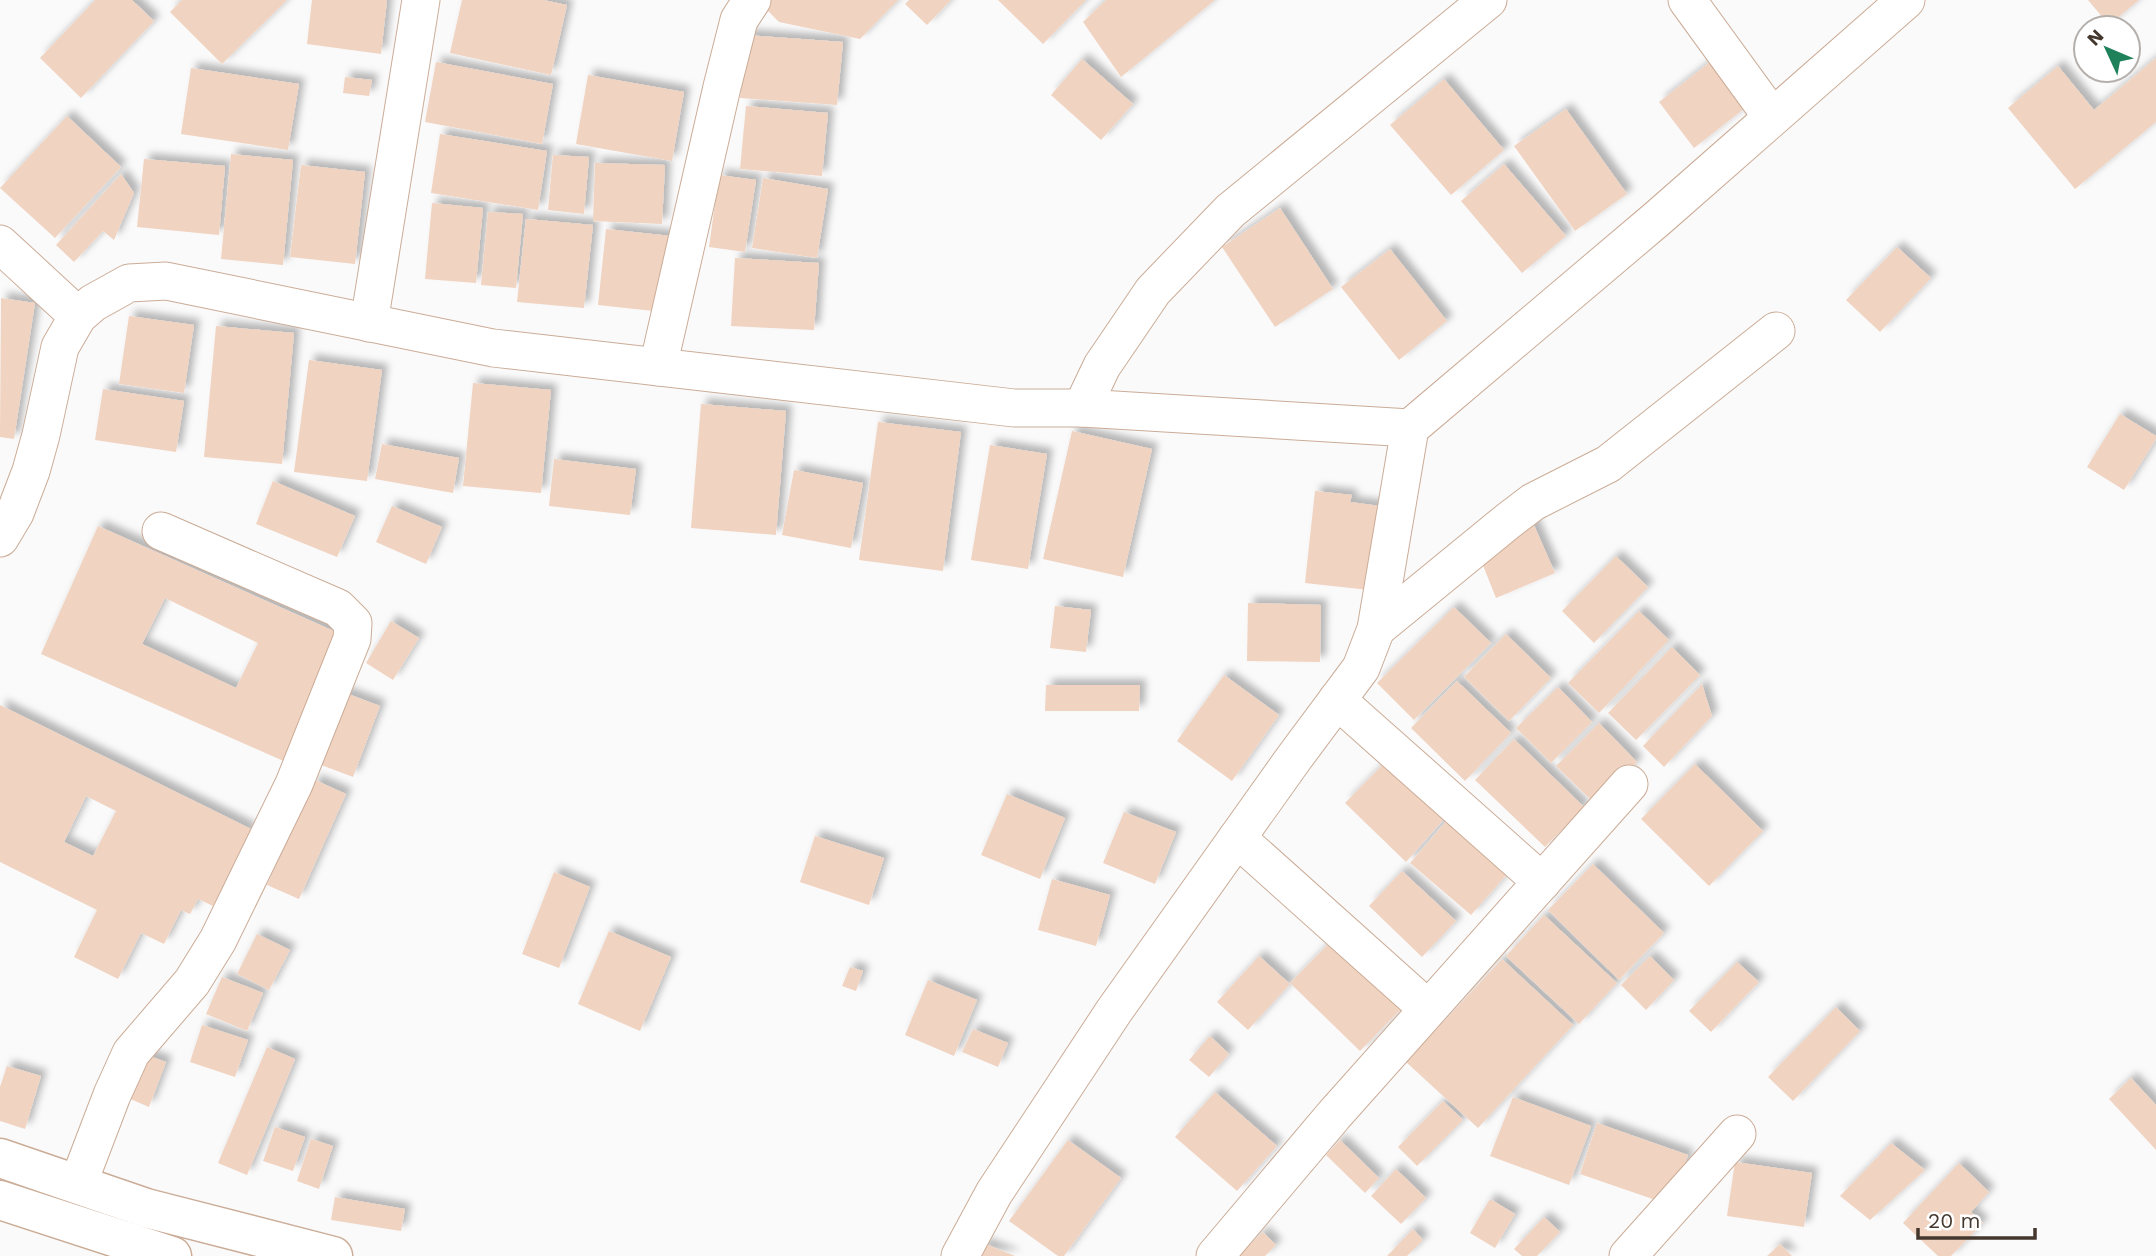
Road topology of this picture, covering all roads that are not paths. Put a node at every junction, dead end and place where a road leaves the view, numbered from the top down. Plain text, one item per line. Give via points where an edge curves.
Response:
1 (421, 0) edge
2 (752, 0) edge
3 (1488, 0) edge
4 (1686, 0) edge
5 (1906, 0) edge
6 (1772, 117) junction
7 (0, 244) edge
8 (78, 316) junction
9 (369, 323) junction
10 (1776, 331) dead end
11 (658, 367) junction
12 (1082, 408) junction
13 (1409, 428) junction
14 (161, 531) dead end
15 (0, 538) edge
16 (1376, 629) junction
17 (1337, 700) junction
18 (1629, 784) dead end
19 (1237, 838) junction
20 (1542, 882) junction
21 (1428, 1009) junction
22 (1737, 1133) dead end
23 (0, 1158) edge
24 (78, 1184) junction
25 (0, 1200) edge
26 (172, 1256) edge
27 (333, 1256) edge
28 (960, 1256) edge
29 (1215, 1256) edge
30 (1628, 1256) edge

1 - 9 street
2 - 11 street via 739,20
3 - 12 street via 1230,211 1153,290 1102,366
4 - 6 street
5 - 6 street
6 - 13 street
7 - 8 street
8 - 9 street via 129,283 166,281
8 - 15 street via 60,347 31,471
9 - 11 street via 493,348
10 - 16 street via 1608,464 1516,514
11 - 12 street via 1014,408
12 - 13 street
13 - 16 street
14 - 24 street via 338,608 353,623 352,639 295,783 218,940 192,982 131,1053
16 - 17 street via 1361,668
17 - 19 street
17 - 20 street
18 - 20 street
19 - 21 street
19 - 28 street via 1114,1011 994,1193
20 - 21 street
21 - 29 street
22 - 30 street
23 - 24 street
24 - 27 street via 146,1208
25 - 26 street

